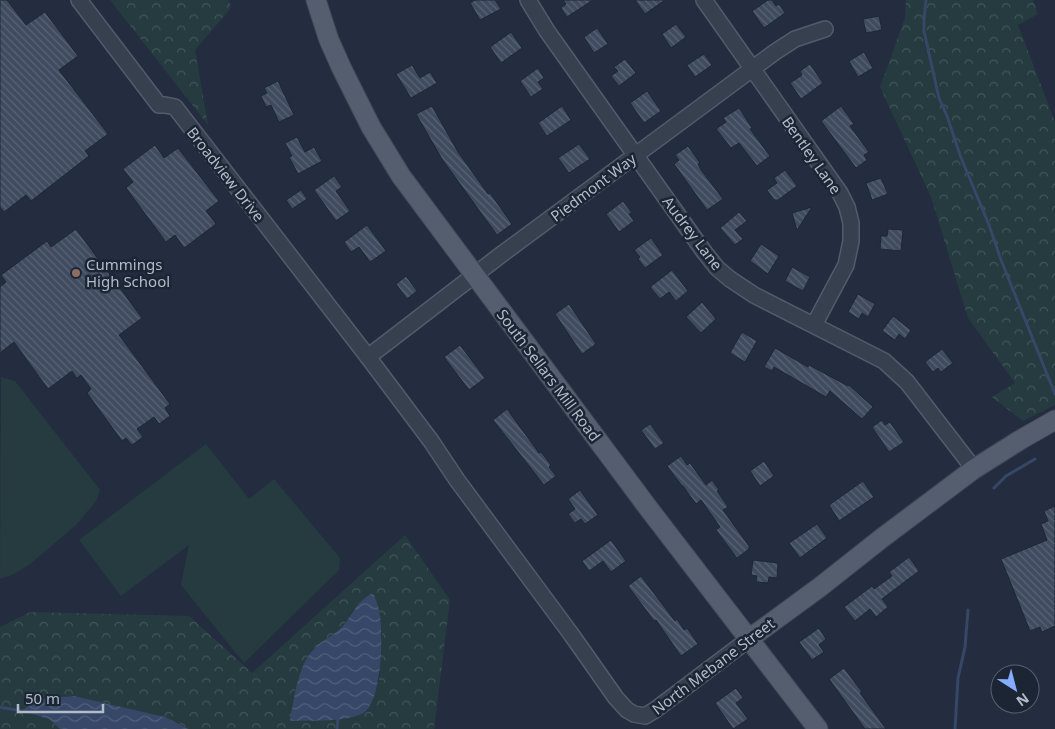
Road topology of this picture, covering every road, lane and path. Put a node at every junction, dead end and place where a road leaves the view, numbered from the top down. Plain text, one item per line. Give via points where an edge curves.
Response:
1 (79, 0) edge
2 (316, 0) edge
3 (528, 0) edge
4 (704, 0) edge
5 (825, 29) dead end
6 (752, 69) junction
7 (635, 155) junction
8 (474, 275) junction
9 (814, 325) junction
10 (368, 357) junction
11 (1055, 420) edge
12 (974, 469) junction
13 (749, 639) junction
14 (818, 729) edge

1 - 10 street, Broadview Drive via 160,105 175,107
2 - 8 main road, South Sellars Mill Road via 329,40 371,127 401,176
3 - 7 street, Audrey Lane
4 - 6 street, Bentley Lane
5 - 6 street, Piedmont Way via 795,39
6 - 7 street, Piedmont Way
6 - 9 street, Bentley Lane via 840,193 851,223 846,265
7 - 8 street, Piedmont Way
7 - 9 street, Audrey Lane via 718,268 754,295
8 - 10 street, Piedmont Way
8 - 13 main road, South Sellars Mill Road
9 - 12 street, Audrey Lane via 884,361 907,382
10 - 13 street, North Mebane Street via 626,710 645,716
11 - 12 main road, North Mebane Street
12 - 13 main road, North Mebane Street
13 - 14 main road, South Sellars Mill Road

